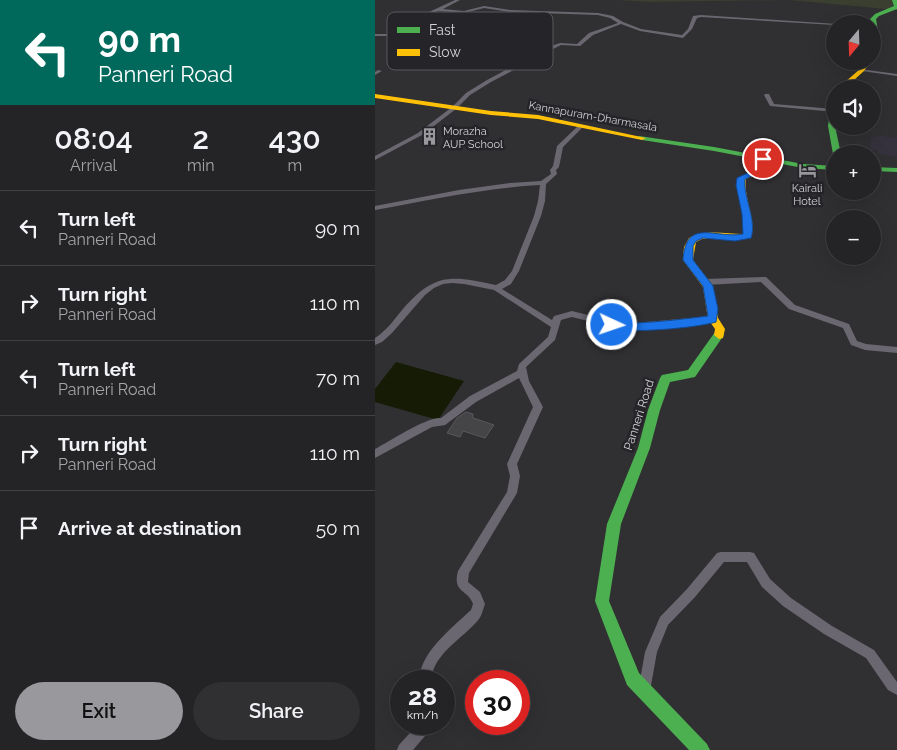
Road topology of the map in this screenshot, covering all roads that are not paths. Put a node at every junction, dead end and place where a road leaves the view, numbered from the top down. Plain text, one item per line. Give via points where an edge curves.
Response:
1 (454, 0) edge
2 (895, 0) edge
3 (437, 10) junction
4 (432, 12) edge
5 (879, 15) edge
6 (621, 23) junction
7 (826, 23) edge
8 (553, 47) edge
9 (508, 70) edge
10 (860, 70) edge
11 (881, 70) edge
12 (380, 71) dead end
13 (375, 74) edge
14 (897, 75) edge
15 (849, 80) edge
16 (375, 96) edge
17 (767, 96) dead end
18 (454, 108) junction
19 (826, 110) edge
20 (580, 127) junction
21 (375, 158) edge
22 (763, 159) junction
23 (826, 167) edge
24 (881, 170) edge
25 (897, 170) edge
26 (543, 183) junction
27 (375, 208) edge
28 (705, 282) junction
29 (496, 288) junction
30 (713, 320) junction
31 (554, 325) junction
32 (375, 342) edge
33 (897, 350) edge
34 (522, 372) junction
35 (375, 454) edge
36 (426, 670) edge
37 (897, 689) edge
38 (644, 691) junction
39 (417, 735) edge
40 (404, 750) edge
41 (701, 750) edge

1 - 3 street
2 - 5 main road via 897,7
3 - 4 street
3 - 6 street via 464,12 484,7 598,14
6 - 7 street via 680,37 686,34 695,18 701,16
6 - 8 street via 591,34 578,45 560,44
9 - 18 street via 468,94
10 - 15 main road
11 - 14 street
12 - 13 street
16 - 18 main road, Kannapuram-Dharmasala
17 - 19 street via 772,105
18 - 20 main road, Kannapuram-Dharmasala via 538,117
18 - 21 street via 420,134
20 - 22 main road, Kannapuram-Dharmasala
20 - 26 street via 561,146 553,174
22 - 23 main road, Kannapuram-Dharmasala
22 - 28 main road, Panneri Road via 758,172 741,178 747,236 702,235 693,239 689,246 688,260
24 - 25 main road
26 - 27 street via 467,191
26 - 29 street via 538,220 515,273
28 - 30 main road, Panneri Road via 712,299
28 - 33 street via 763,279 791,307 847,326 854,343
29 - 31 street
29 - 32 street via 458,280 437,282
30 - 31 street via 624,327 572,314 557,318
30 - 38 main road, Panneri Road via 719,326 719,334 691,374 666,378 653,410 644,448 614,524 602,601 633,679
31 - 34 street via 552,338 522,366
34 - 35 street via 473,399 442,422 429,424
34 - 36 street via 538,407 512,464 515,476 512,492 463,571 463,585 477,596 479,604 475,614 430,662
37 - 38 street via 870,654 787,602 766,582 750,558 721,557 664,621 651,652
38 - 41 main road, Panneri Road
39 - 40 street

